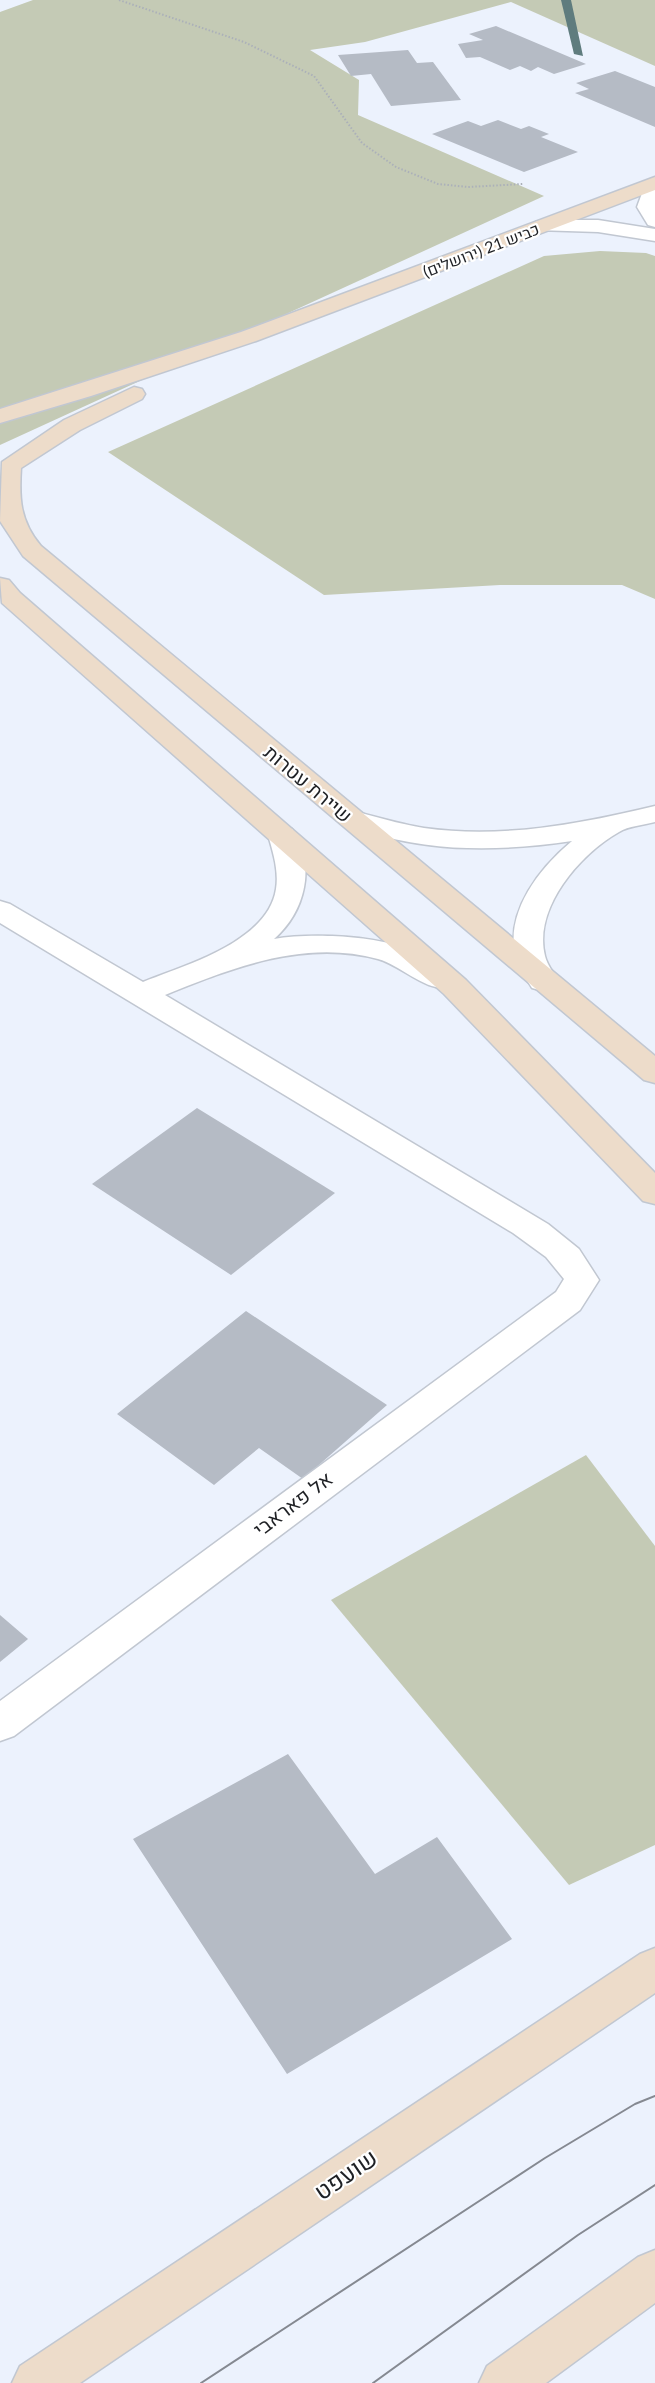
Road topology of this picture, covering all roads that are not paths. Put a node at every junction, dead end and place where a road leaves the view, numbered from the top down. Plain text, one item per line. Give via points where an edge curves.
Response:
1 (655, 184) edge
2 (655, 221) edge
3 (543, 226) junction
4 (655, 235) edge
5 (307, 317) junction
6 (0, 416) edge
7 (7, 454) edge
8 (0, 585) edge
9 (655, 814) edge
10 (349, 818) junction
11 (609, 828) junction
12 (282, 835) junction
13 (0, 910) edge
14 (224, 961) junction
15 (543, 981) junction
16 (455, 987) junction
17 (141, 994) junction
18 (655, 1073) edge
19 (655, 1193) edge
20 (0, 1724) edge
21 (655, 1968) edge
22 (655, 2274) edge
23 (37, 2383) edge
24 (504, 2383) edge

1 - 2 street via 647,207
1 - 3 street, כביש 21 (ירושלים)
3 - 4 street via 598,226
3 - 5 street, כביש 21 (ירושלים)
5 - 6 street, כביש 21 (ירושלים) via 72,396
5 - 7 street, כביש 21 (ירושלים) via 115,402 42,442
7 - 10 street, שיירת עטרות via 7,505 15,532 32,551
8 - 12 street via 10,598
9 - 11 street
10 - 11 street via 405,835 465,841
10 - 15 street, שיירת עטרות
11 - 15 street via 563,863 533,915 528,935 530,957
12 - 14 street via 292,864 287,904 272,927
12 - 16 street
13 - 17 street
14 - 16 street via 281,948 368,947 403,958
14 - 17 street
15 - 18 street, שיירת עטרות
16 - 19 street
17 - 20 street, אל פאראבי via 511,1217 555,1246 574,1264 582,1280 568,1301
21 - 23 street, שועפט
22 - 24 street

